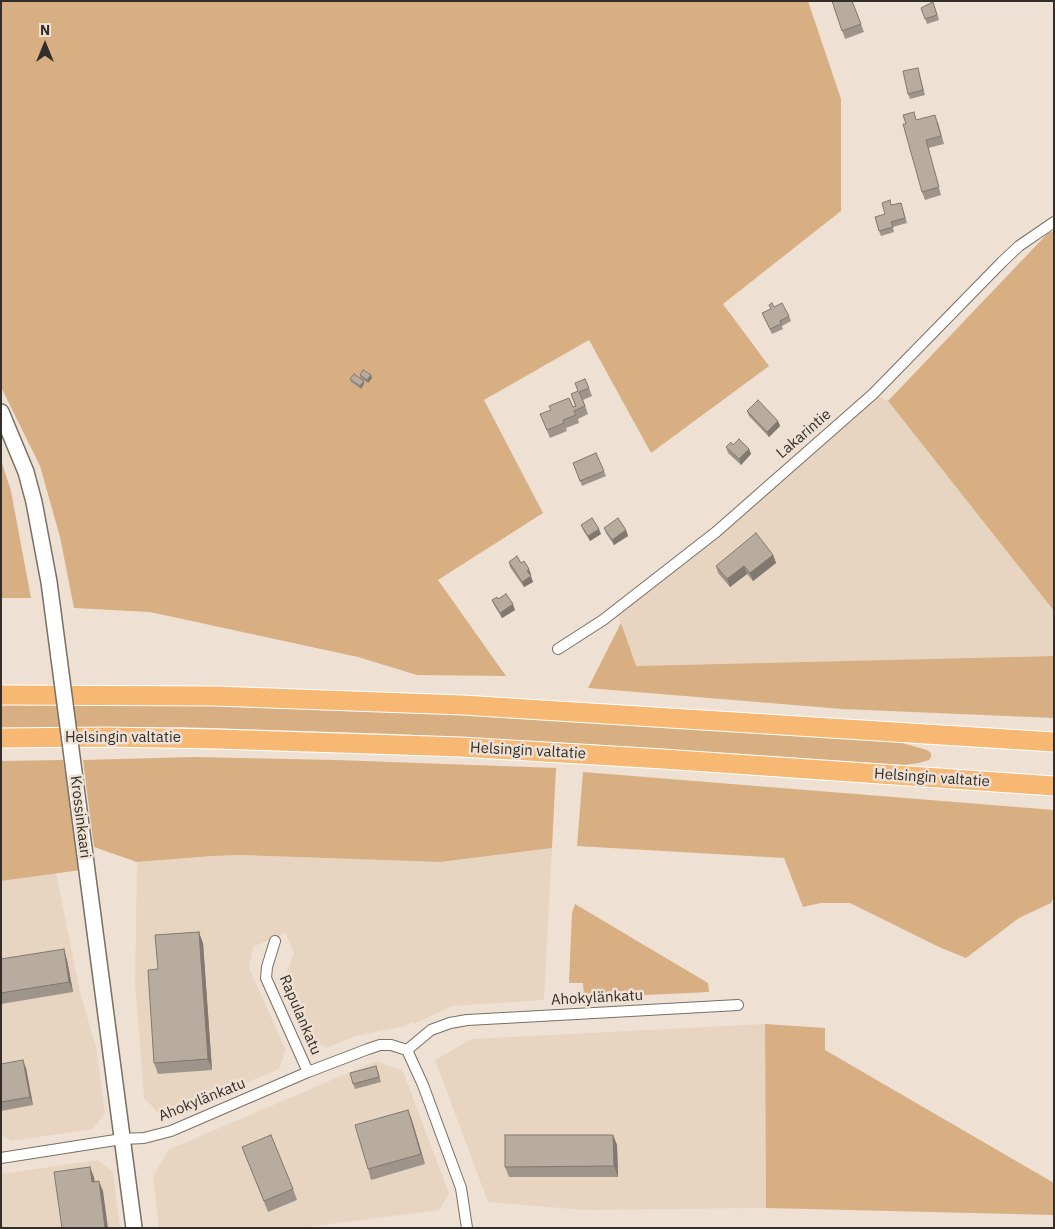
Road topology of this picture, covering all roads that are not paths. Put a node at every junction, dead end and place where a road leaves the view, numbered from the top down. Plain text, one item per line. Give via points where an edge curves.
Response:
1 (1054, 222) edge
2 (1, 412) edge
3 (558, 649) dead end
4 (1, 695) edge
5 (1, 738) edge
6 (1054, 742) edge
7 (1054, 786) edge
8 (275, 941) dead end
9 (738, 1005) dead end
10 (407, 1050) junction
11 (308, 1072) junction
12 (122, 1139) junction
13 (1, 1158) edge
14 (134, 1228) edge
15 (467, 1228) edge

1 - 3 street, Lakarintie via 1019,246 873,394 716,532 603,620
2 - 12 street, Krossinkaari, bridge via 26,472 49,582
4 - 6 highway via 215,696 462,705
5 - 7 highway, Helsingin valtatie via 106,737 461,747
8 - 11 street, Rapulankatu via 266,978
9 - 10 street, Ahokylänkatu via 467,1020 431,1030
10 - 11 street, Ahokylänkatu via 380,1045
10 - 15 street via 459,1183
11 - 12 street, Ahokylänkatu via 171,1131 144,1138
12 - 13 street, Ahokylänkatu
12 - 14 street, Krossinkaari

